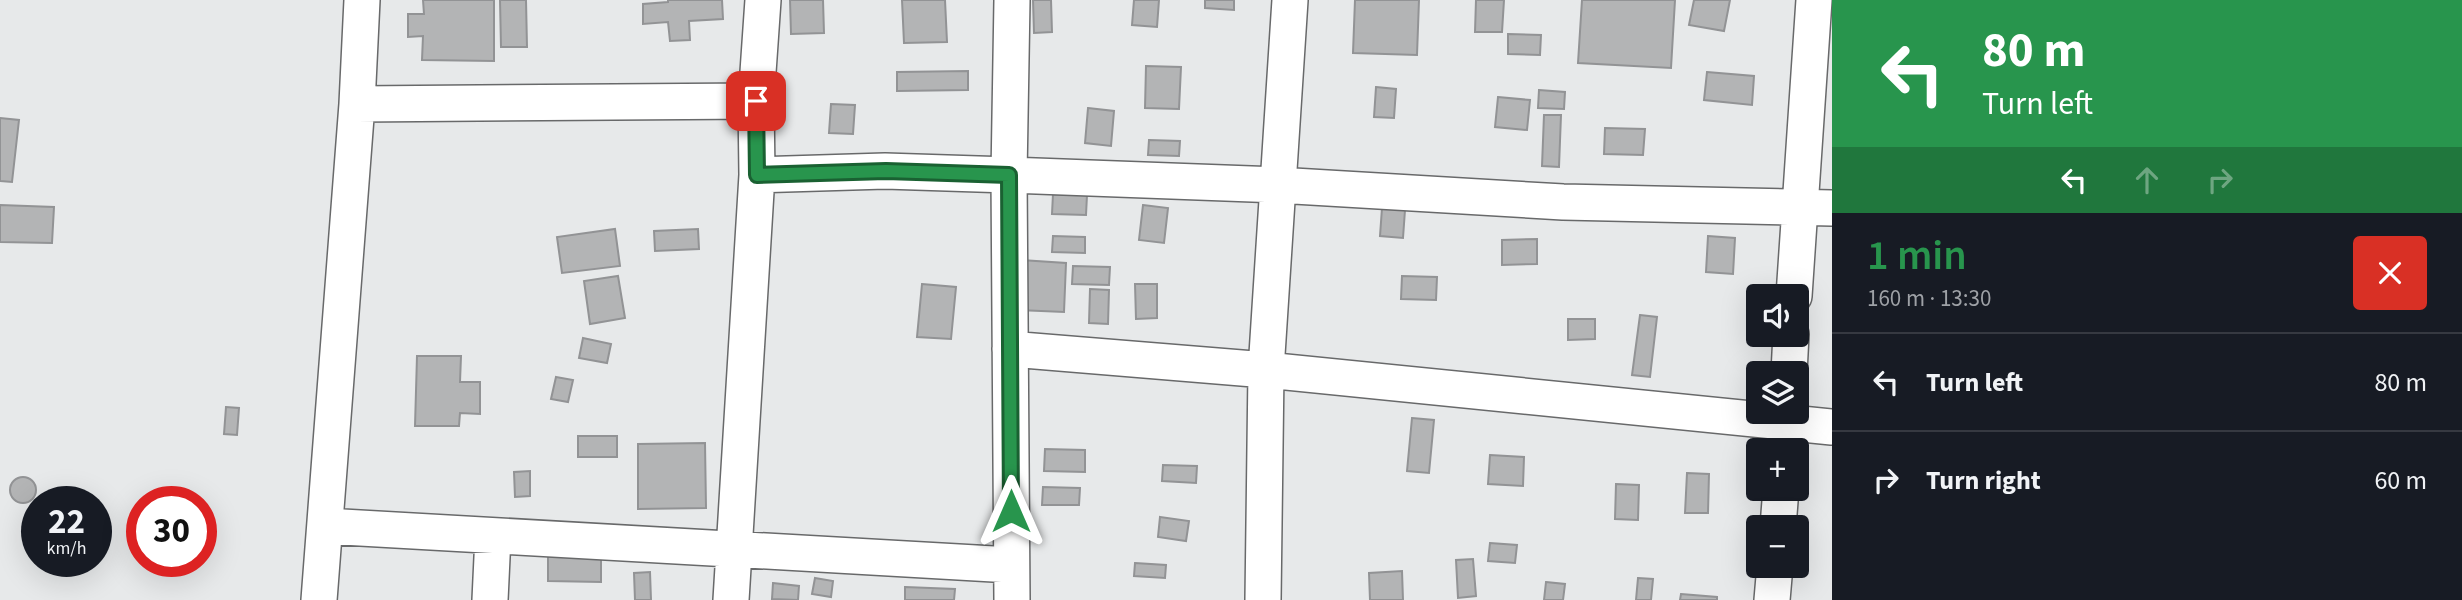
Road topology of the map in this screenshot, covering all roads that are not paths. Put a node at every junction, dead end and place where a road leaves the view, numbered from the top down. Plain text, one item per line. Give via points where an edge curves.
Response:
1 (362, 0) edge
2 (763, 0) edge
3 (1012, 0) edge
4 (1290, 0) edge
5 (1814, 0) edge
6 (756, 101) junction
7 (357, 104) junction
8 (757, 175) junction
9 (1009, 175) junction
10 (1277, 185) junction
11 (1816, 207) edge
12 (1797, 284) edge
13 (1010, 349) junction
14 (1266, 370) junction
15 (1832, 427) edge
16 (1785, 428) edge
17 (325, 526) junction
18 (494, 536) junction
19 (733, 550) junction
20 (1011, 565) junction
21 (1774, 578) edge
22 (319, 600) edge
23 (490, 600) edge
24 (731, 600) edge
25 (1012, 600) edge
26 (1263, 600) edge
27 (1772, 600) edge

1 - 7 street
2 - 6 street
3 - 9 street
4 - 10 street
5 - 11 street
6 - 7 street
6 - 8 street
7 - 17 street
8 - 9 street via 886,171
8 - 19 street
9 - 10 street
9 - 13 street
10 - 11 street via 1563,202
10 - 14 street
11 - 12 street
13 - 14 street
13 - 20 street
14 - 16 street
14 - 26 street
15 - 16 street
17 - 18 street
17 - 22 street
18 - 19 street
18 - 23 street
19 - 20 street
19 - 24 street
20 - 25 street
21 - 27 street

